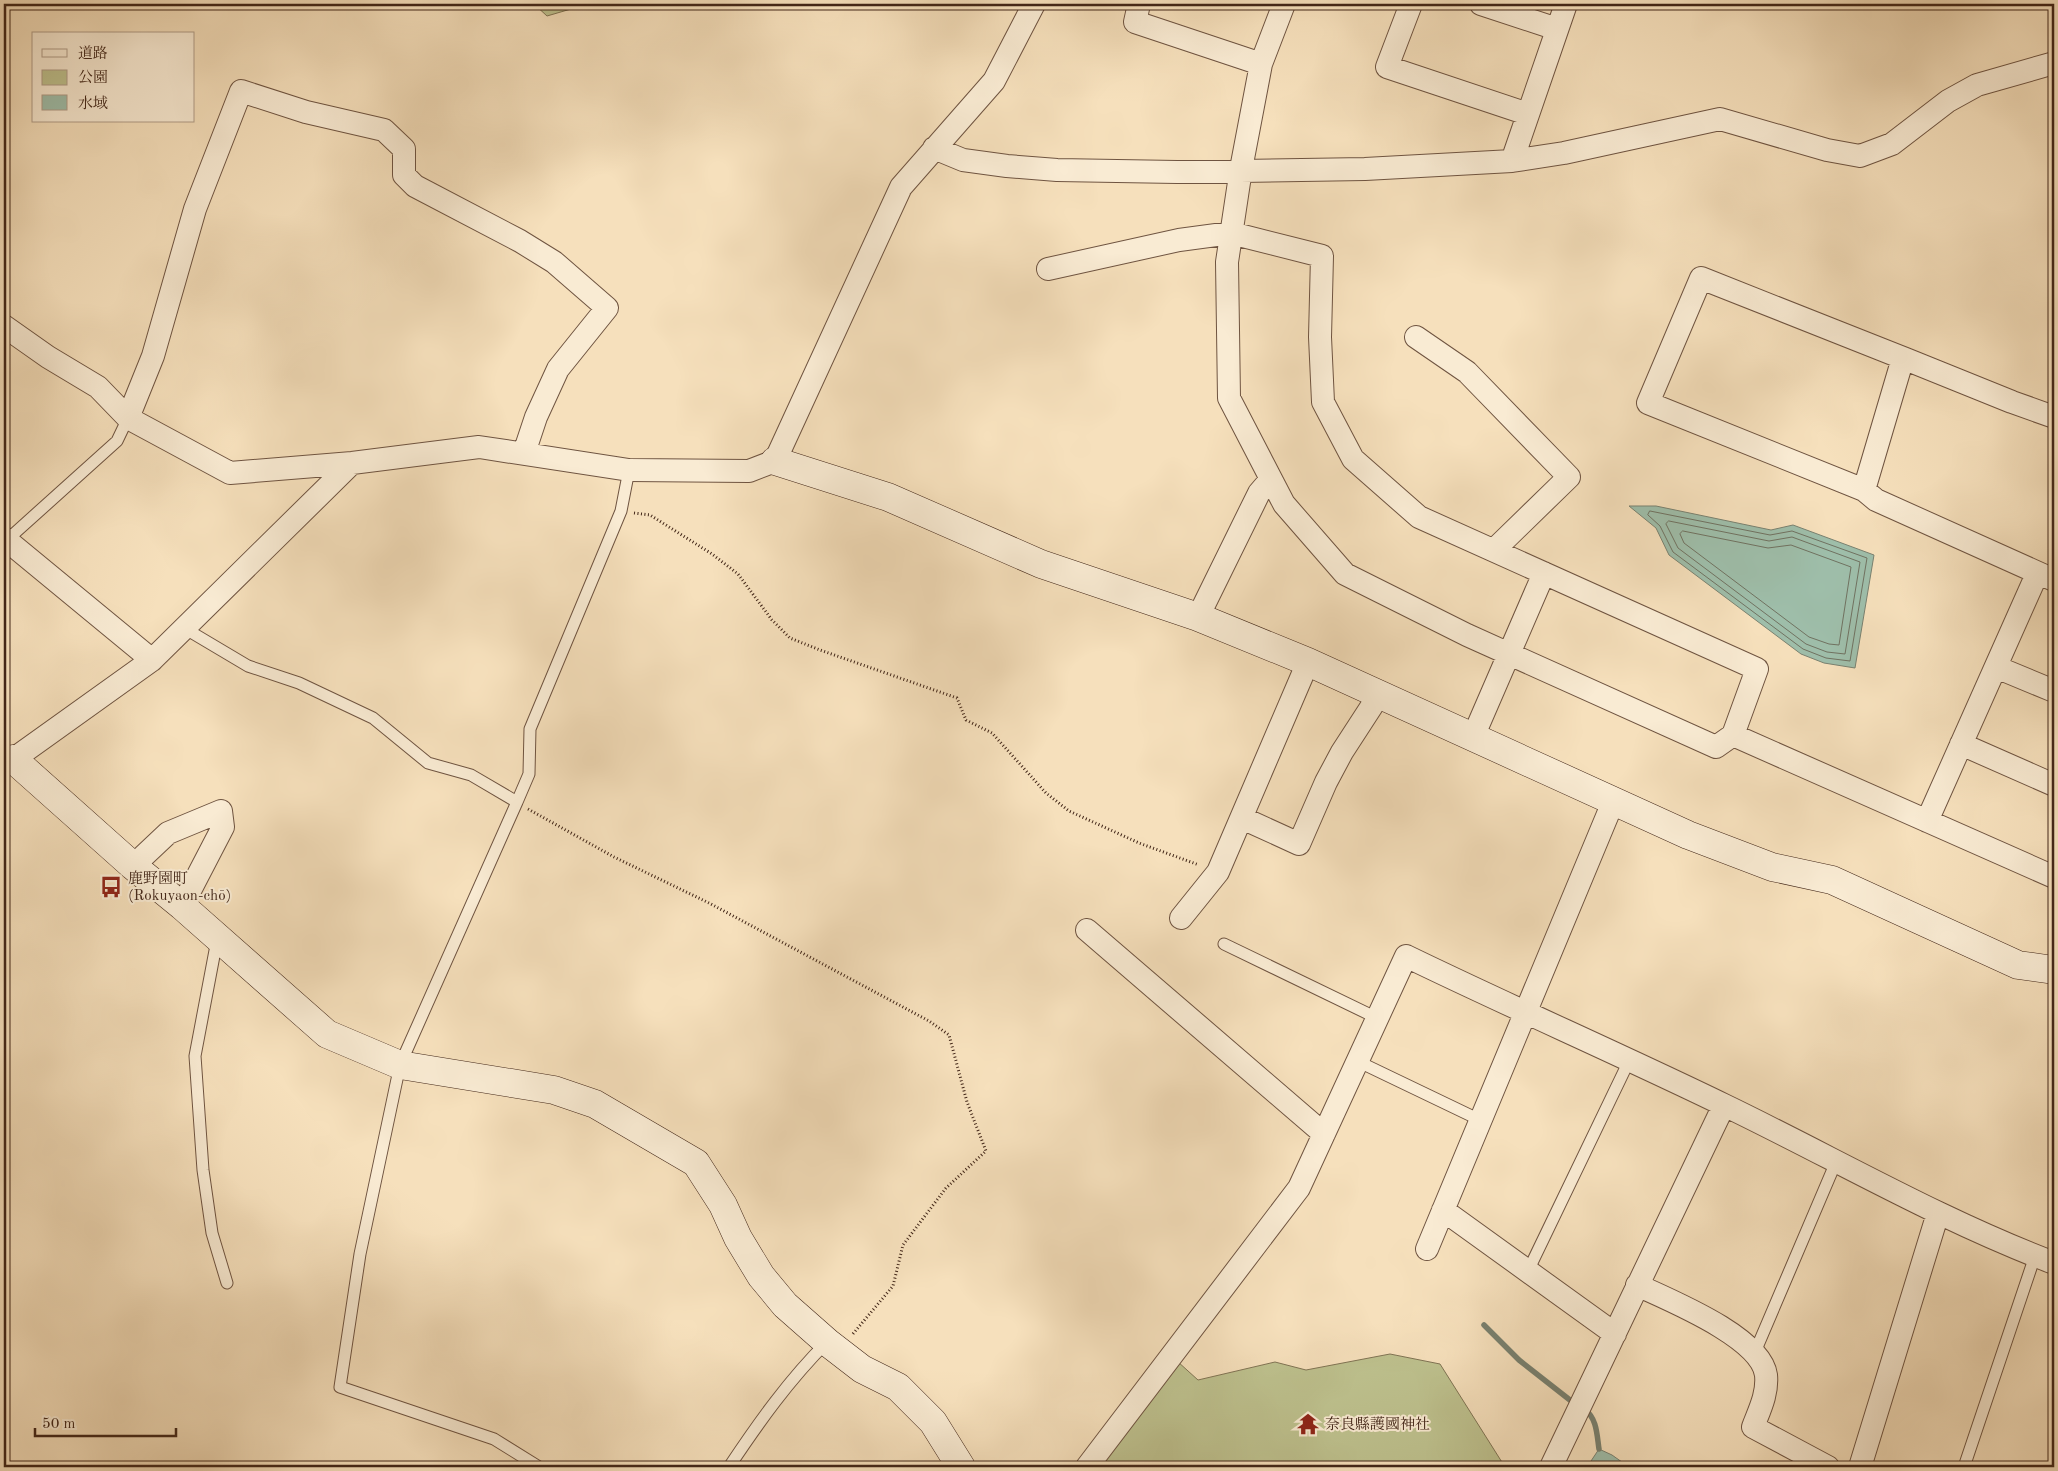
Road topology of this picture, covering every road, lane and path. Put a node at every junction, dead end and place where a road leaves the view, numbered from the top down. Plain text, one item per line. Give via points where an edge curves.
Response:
1 (1034, 4) edge
2 (1140, 4) edge
3 (1284, 4) edge
4 (1411, 4) edge
5 (1481, 4) edge
6 (1566, 4) edge
7 (1557, 29) junction
8 (2054, 62) edge
9 (1261, 64) junction
10 (1528, 114) junction
11 (934, 148) junction
12 (1512, 161) junction
13 (1242, 169) junction
14 (1232, 233) junction
15 (1048, 269) dead end
16 (4, 326) edge
17 (1416, 337) dead end
18 (1903, 358) junction
19 (2054, 417) edge
20 (128, 418) junction
21 (524, 453) junction
22 (775, 460) junction
23 (352, 463) junction
24 (629, 470) junction
25 (1271, 479) junction
26 (1864, 490) junction
27 (621, 511) junction
28 (6, 539) edge
29 (1494, 550) junction
30 (1544, 573) junction
31 (2046, 577) edge
32 (1198, 617) junction
33 (184, 628) junction
34 (1509, 654) junction
35 (152, 660) junction
36 (1308, 662) junction
37 (1996, 667) junction
38 (2054, 691) edge
39 (1379, 695) junction
40 (1732, 735) junction
41 (1473, 738) junction
42 (1961, 744) junction
43 (8, 763) edge
44 (2054, 785) edge
45 (517, 802) junction
46 (1613, 802) junction
47 (1242, 818) junction
48 (1927, 820) junction
49 (133, 866) junction
50 (1218, 872) junction
51 (2054, 877) edge
52 (182, 906) junction
53 (1181, 918) dead end
54 (1087, 930) dead end
55 (217, 938) junction
56 (1224, 944) dead end
57 (2054, 970) edge
58 (1525, 1013) junction
59 (1378, 1018) junction
60 (1357, 1061) junction
61 (1629, 1061) junction
62 (400, 1065) junction
63 (1724, 1105) junction
64 (1480, 1120) junction
65 (1324, 1134) junction
66 (1836, 1162) junction
67 (1443, 1210) junction
68 (1938, 1213) junction
69 (1427, 1249) dead end
70 (2045, 1259) edge
71 (1528, 1271) junction
72 (227, 1283) dead end
73 (1637, 1285) junction
74 (1615, 1334) junction
75 (833, 1347) junction
76 (1755, 1352) junction
77 (539, 1467) edge
78 (729, 1467) edge
79 (960, 1467) edge
80 (1087, 1467) edge
81 (1551, 1467) edge
82 (1828, 1467) edge
83 (1860, 1467) edge
84 (1964, 1467) edge

1 - 11 street via 994,80
2 - 9 street via 1135,22
3 - 9 street
4 - 10 street via 1387,67
5 - 7 street
6 - 7 street
7 - 10 street
8 - 12 street via 1977,85 1948,100 1892,144 1860,156 1827,150 1720,119
9 - 13 street
10 - 12 street
11 - 13 street via 963,160 1057,170 1177,172
11 - 22 street via 901,187
12 - 13 street via 1365,169
13 - 14 street
14 - 15 street via 1179,240
14 - 25 street via 1227,262 1229,398
14 - 29 street via 1322,256 1320,337 1323,402 1353,459 1419,517
16 - 20 street via 98,386
17 - 29 street via 1467,372 1569,477
18 - 19 street
18 - 26 street
18 - 26 street via 1701,278 1648,403
20 - 21 street via 153,356 195,210 241,91 306,112 384,130 404,149 404,175 415,186 554,262 607,308 558,369
20 - 23 street via 230,473
20 - 28 lane via 116,441
21 - 23 street via 480,447
21 - 24 street
22 - 24 street via 749,472
22 - 32 street via 888,497 1041,564
23 - 33 street
24 - 27 lane
25 - 32 street via 1259,493
25 - 34 street via 1284,504 1345,574
26 - 31 street via 1876,500
27 - 45 lane via 530,729 529,774
27 - 50 path via 650,515 712,554 738,574 772,620 790,638 956,698 966,720 992,733 1046,793 1069,811 1139,843
28 - 35 street
29 - 30 street
30 - 34 street
30 - 40 street via 1757,669
31 - 37 street
32 - 36 street
33 - 35 street
33 - 45 lane via 248,666 300,683 373,718 428,763 471,774
34 - 40 street via 1716,747
34 - 41 street
35 - 43 street
36 - 39 street
36 - 47 street
37 - 38 street
37 - 42 street
39 - 41 street
39 - 47 street via 1342,752 1299,844
40 - 48 street
41 - 46 street
42 - 44 street
42 - 48 street
43 - 49 street
45 - 62 lane
45 - 75 path via 614,857 709,903 929,1021 949,1035 966,1102 986,1151 946,1188 903,1244 892,1286
46 - 57 street via 1772,867 1832,880 2018,965
46 - 58 street
47 - 50 street
48 - 51 street
49 - 52 street
49 - 52 street via 168,833 221,811 223,827
50 - 53 street
52 - 55 street
54 - 65 street
55 - 62 street via 327,1034
55 - 72 lane via 195,1056 208,1206 212,1233
56 - 59 lane
58 - 59 street via 1406,956
58 - 61 street
58 - 64 street
59 - 60 street
60 - 64 lane
60 - 65 street
61 - 63 street
61 - 71 lane
62 - 75 street via 554,1090 595,1104 696,1162 761,1276 785,1305
62 - 77 lane via 360,1254 340,1387 494,1440
63 - 66 street
63 - 73 street
64 - 67 street
65 - 80 street via 1298,1188
66 - 68 street
66 - 76 lane
67 - 69 street
67 - 71 street
68 - 70 street
68 - 83 street
70 - 84 lane
71 - 74 street
73 - 74 street
73 - 76 street via 1708,1318
74 - 81 street
75 - 78 lane via 801,1369 764,1415
75 - 79 street via 862,1369 898,1387 933,1422
76 - 82 street via 1766,1373 1766,1387 1753,1427

